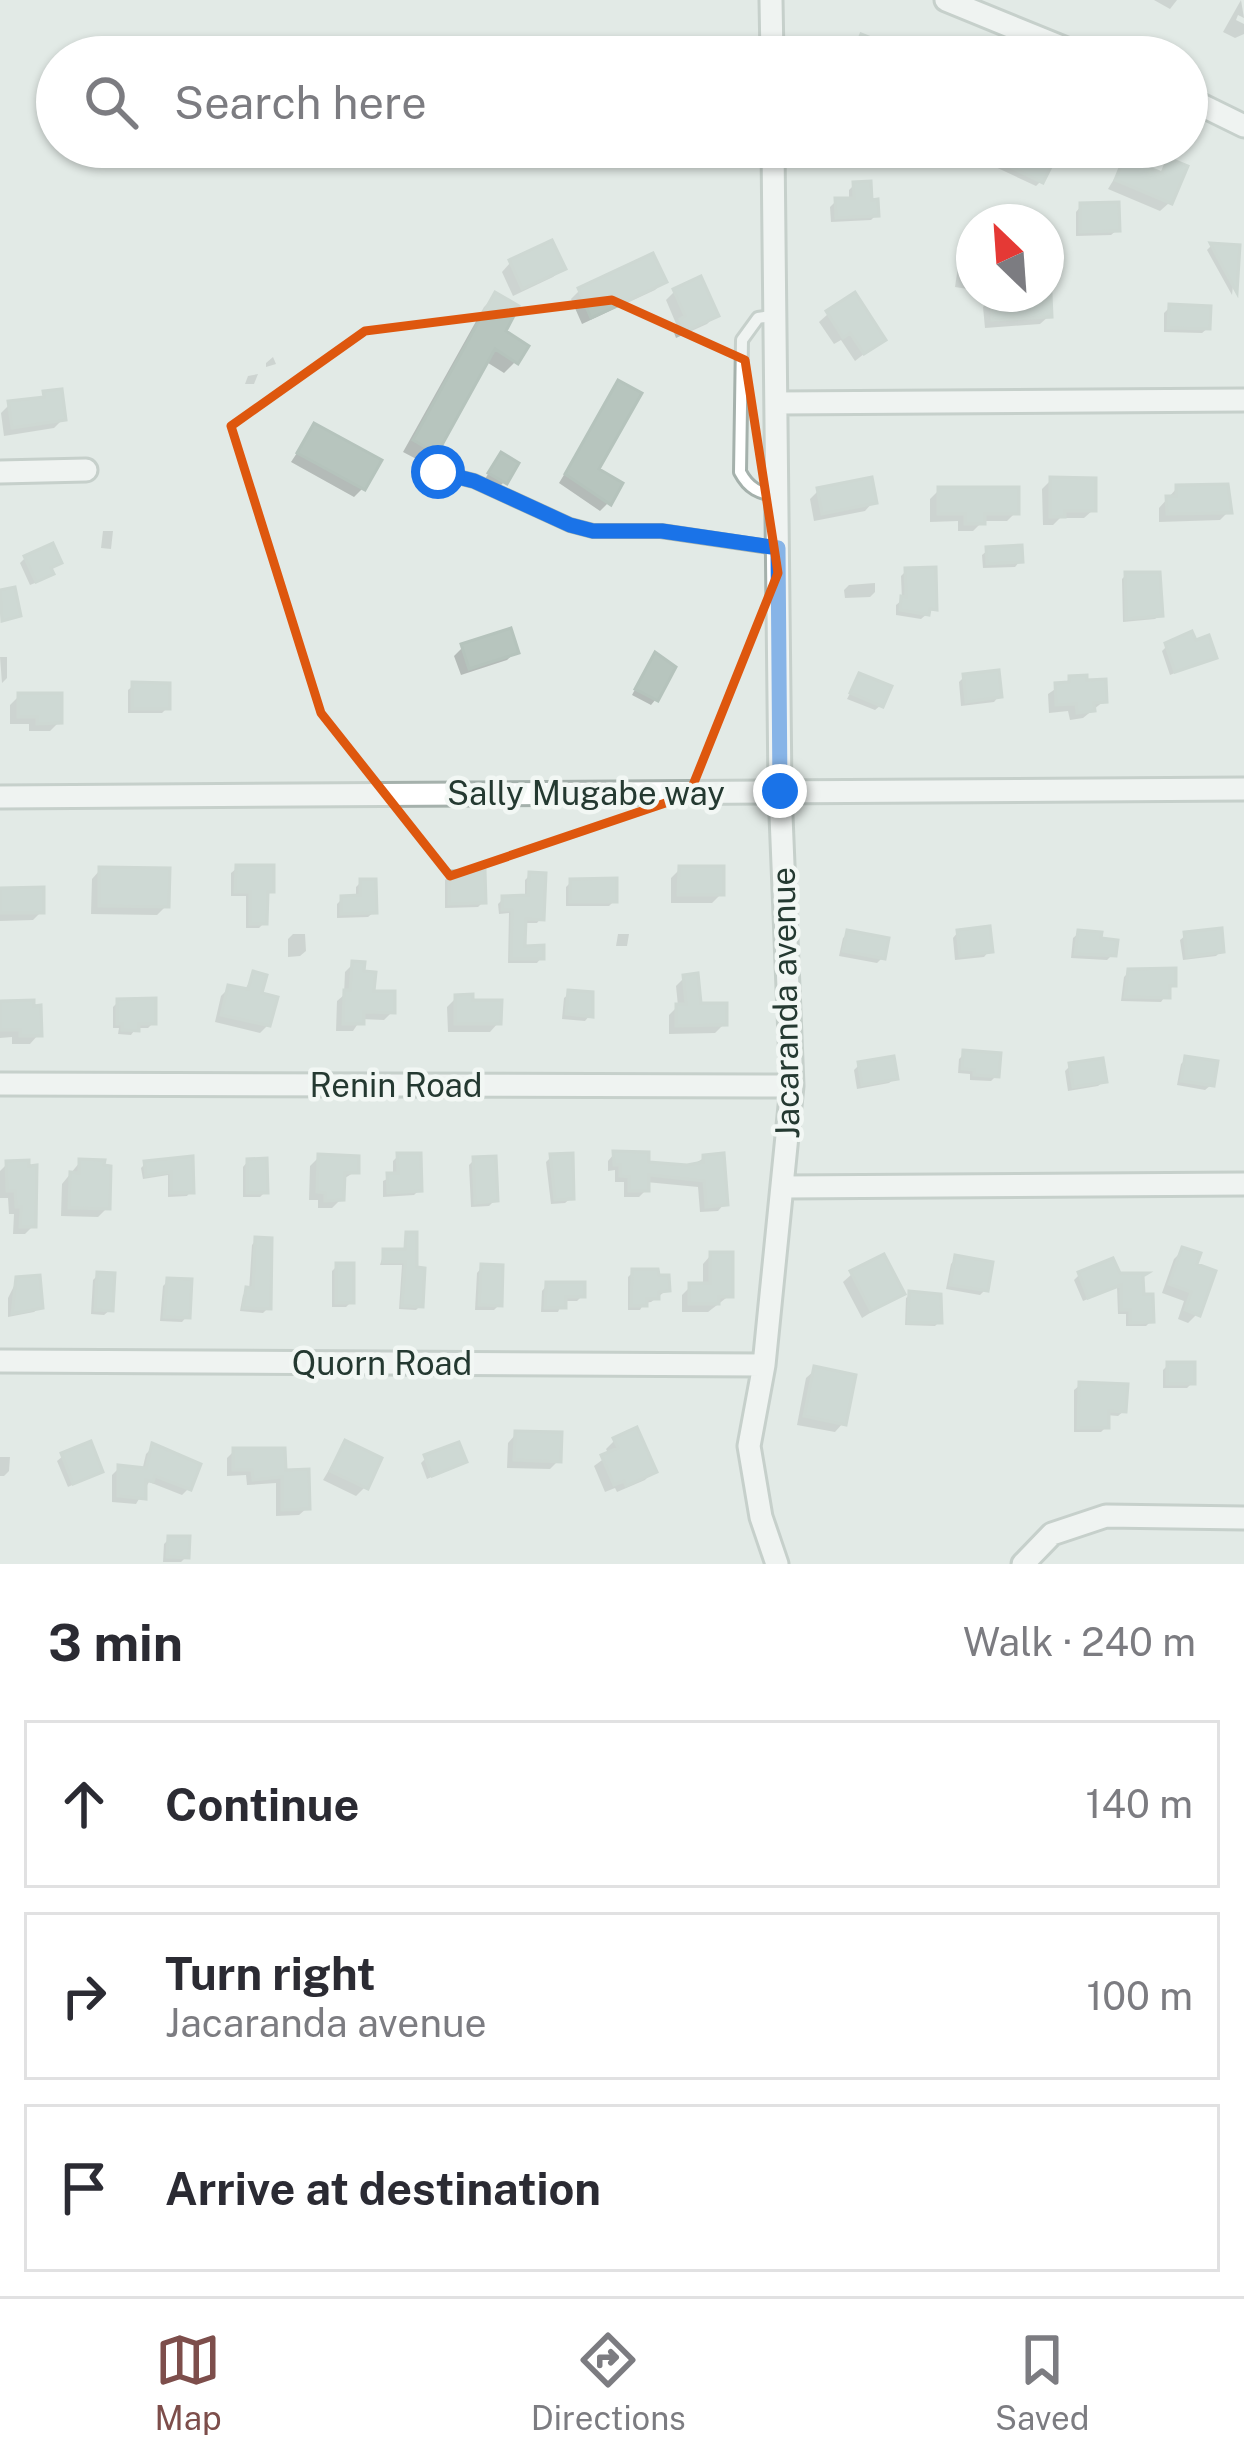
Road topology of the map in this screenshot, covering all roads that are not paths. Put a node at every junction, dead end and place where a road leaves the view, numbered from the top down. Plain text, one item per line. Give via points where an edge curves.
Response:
1 (771, 0) edge
2 (946, 0) edge
3 (772, 36) edge
4 (1034, 36) edge
5 (1208, 108) edge
6 (1244, 126) edge
7 (773, 168) edge
8 (776, 315) junction
9 (1244, 400) edge
10 (777, 403) junction
11 (86, 470) dead end
12 (0, 472) edge
13 (438, 472) dead end
14 (778, 496) junction
15 (778, 548) junction
16 (1244, 789) edge
17 (780, 791) junction
18 (0, 797) edge
19 (0, 1084) edge
20 (792, 1086) junction
21 (1244, 1184) edge
22 (784, 1187) junction
23 (0, 1361) edge
24 (764, 1365) junction
25 (1244, 1518) edge
26 (777, 1564) edge
27 (1022, 1564) edge

1 - 3 street
2 - 4 street
5 - 6 street
7 - 8 street, Jacaranda avenue
8 - 10 street, Jacaranda avenue
8 - 14 lane via 758,318 742,340 740,472 761,494
9 - 10 street
10 - 14 street, Jacaranda avenue
11 - 12 street
13 - 15 lane via 593,531 662,531
14 - 15 street, Jacaranda avenue
15 - 17 street, Jacaranda avenue
16 - 17 street, Sally Mugabe way
17 - 18 street, Sally Mugabe way
17 - 20 street, Jacaranda avenue
19 - 20 street, Renin Road
20 - 22 street, Jacaranda avenue
21 - 22 street
22 - 24 street, Jacaranda avenue
23 - 24 street, Quorn Road
24 - 26 street, Jacaranda avenue via 749,1446
25 - 27 street via 1106,1516 1052,1534

